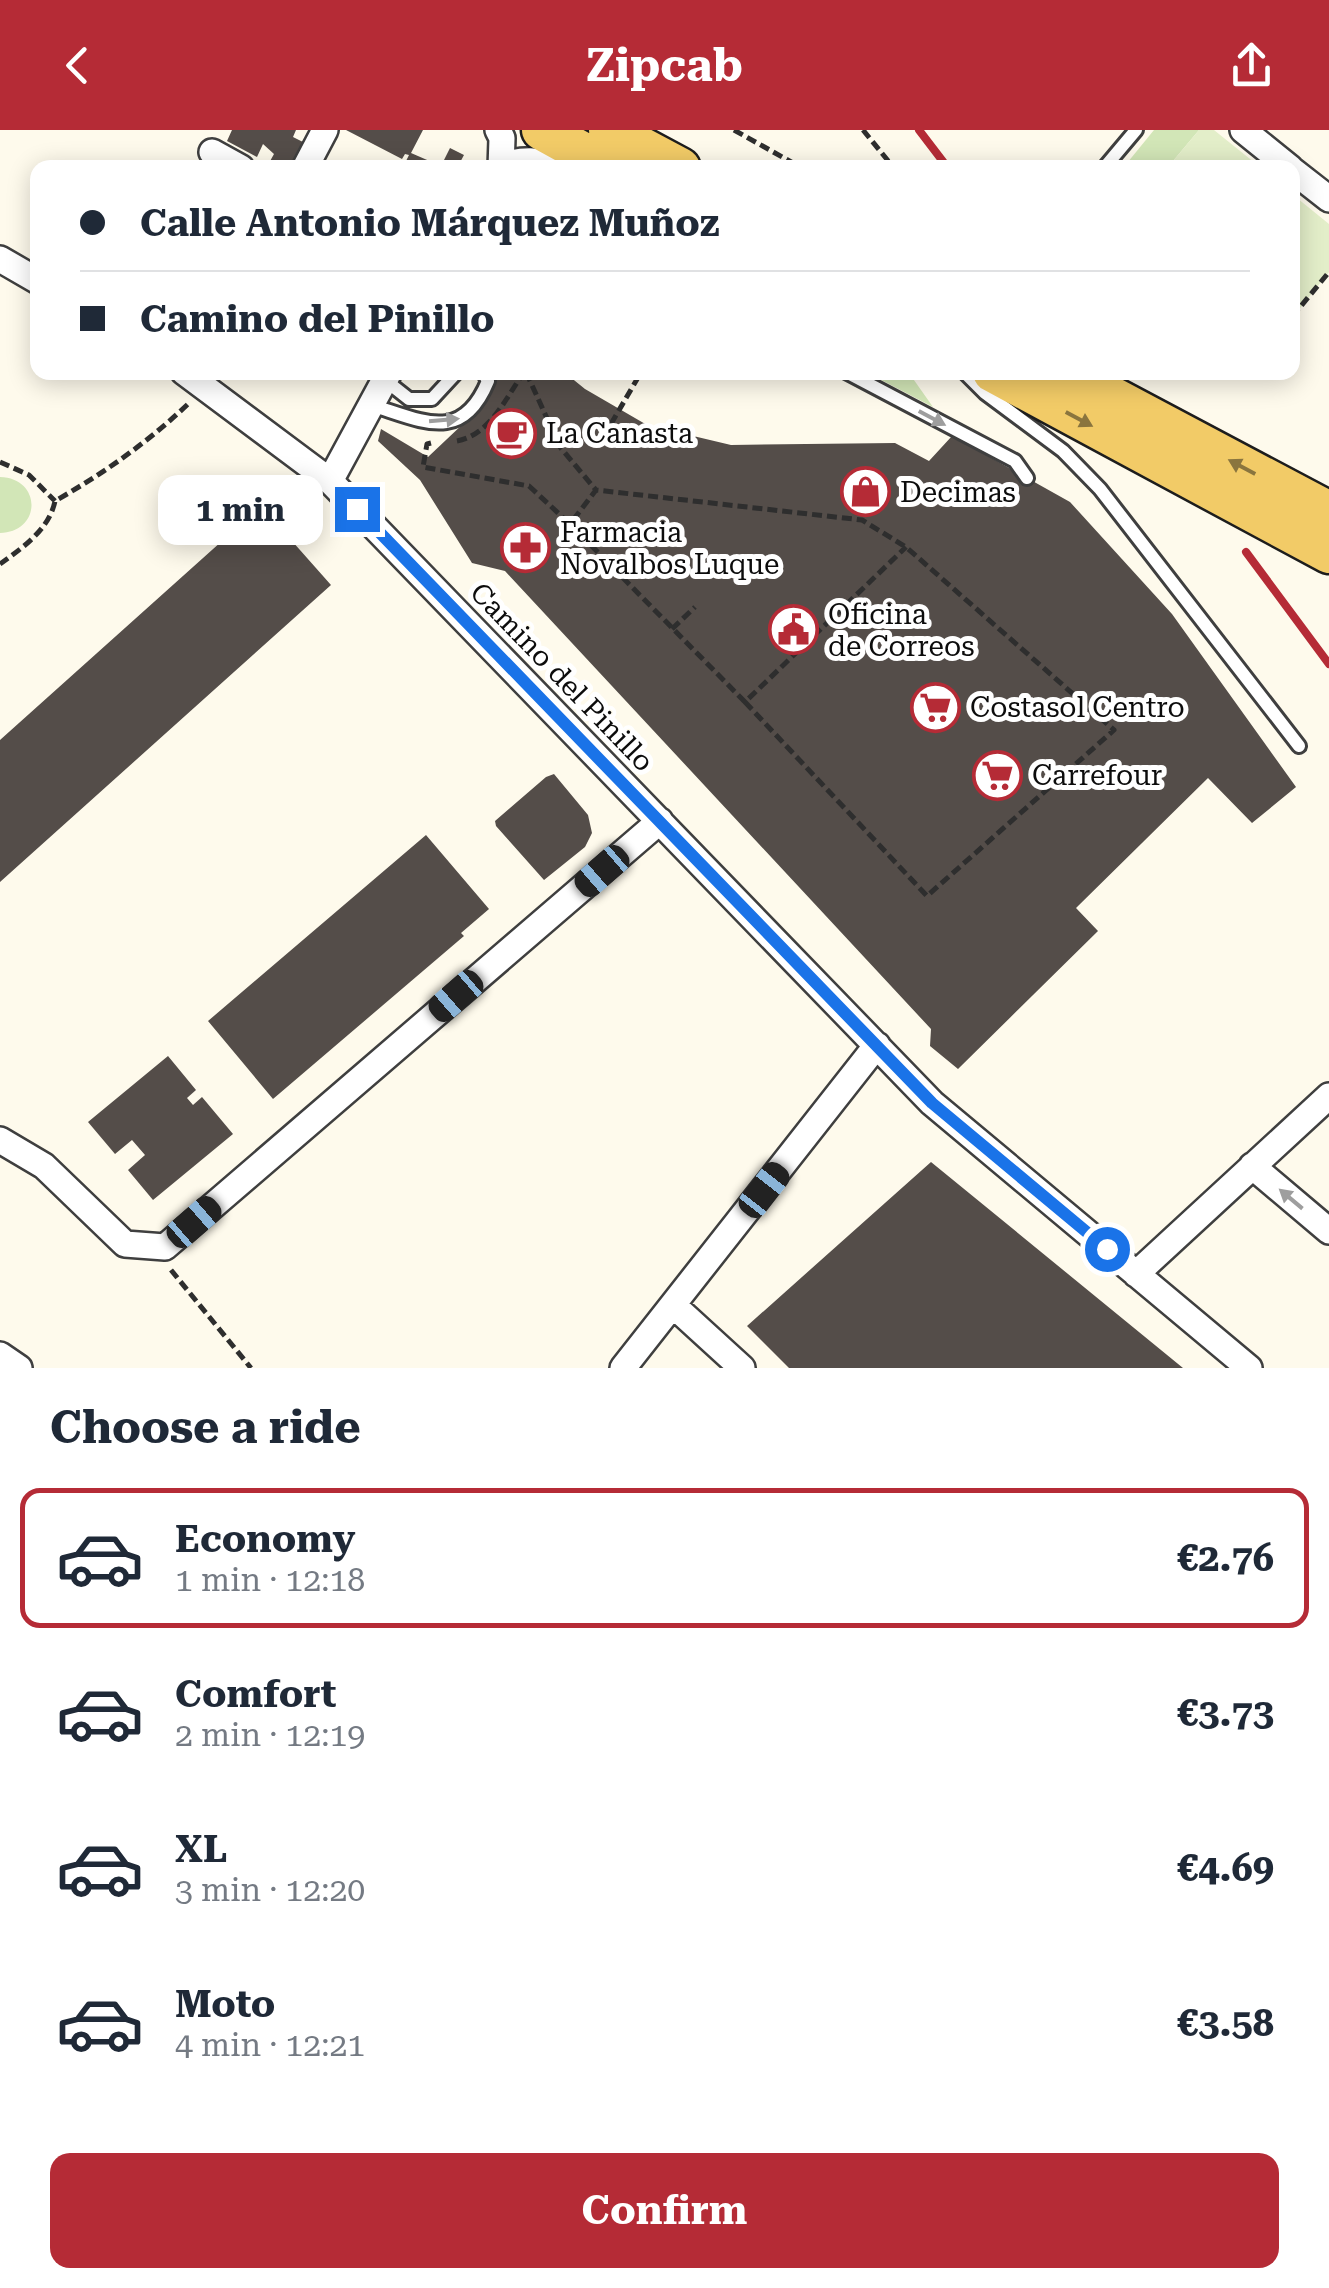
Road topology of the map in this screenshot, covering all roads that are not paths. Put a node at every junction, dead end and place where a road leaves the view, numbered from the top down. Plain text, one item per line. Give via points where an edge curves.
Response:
1 (325, 130) edge
2 (498, 130) edge
3 (542, 130) edge
4 (610, 130) edge
5 (1136, 130) edge
6 (1243, 130) edge
7 (212, 152) dead end
8 (226, 160) edge
9 (309, 160) edge
10 (501, 160) edge
11 (596, 160) edge
12 (665, 160) edge
13 (1111, 160) edge
14 (1280, 160) edge
15 (1300, 176) edge
16 (1329, 199) edge
17 (0, 259) edge
18 (30, 277) edge
19 (194, 380) edge
20 (385, 380) edge
21 (391, 380) edge
22 (450, 380) edge
23 (487, 380) edge
24 (861, 380) edge
25 (972, 380) edge
26 (1008, 380) edge
27 (1080, 380) edge
28 (372, 405) junction
29 (1027, 478) dead end
30 (330, 481) junction
31 (1329, 512) edge
32 (1329, 553) edge
33 (1298, 746) dead end
34 (660, 820) junction
35 (877, 1046) junction
36 (1329, 1096) edge
37 (0, 1140) edge
38 (1252, 1166) junction
39 (1329, 1232) edge
40 (1136, 1274) junction
41 (673, 1305) junction
42 (0, 1355) edge
43 (19, 1368) edge
44 (623, 1368) edge
45 (742, 1368) edge
46 (1249, 1368) edge

1 - 9 street
2 - 10 street
3 - 11 main road
4 - 12 main road
5 - 13 lane
6 - 14 street
7 - 8 street
15 - 16 street
17 - 18 street
19 - 30 street, Camino del Pinillo
20 - 28 street
21 - 22 lane via 409,399 432,399
28 -> 23 lane via 434,423 455,421 480,402
24 -> 29 lane via 1015,461
25 - 33 lane via 1100,489
26 -> 32 main road
31 -> 27 main road
28 - 30 street
30 - 34 street, Camino del Pinillo
34 - 35 street, Camino del Pinillo
34 - 37 street via 165,1247 125,1244 44,1166
35 - 40 street, Camino del Pinillo via 932,1103
35 - 41 street
36 - 38 street
39 -> 38 street
38 - 40 street
40 - 46 street, Camino del Pinillo
41 - 44 street
41 - 45 street
42 - 43 street

